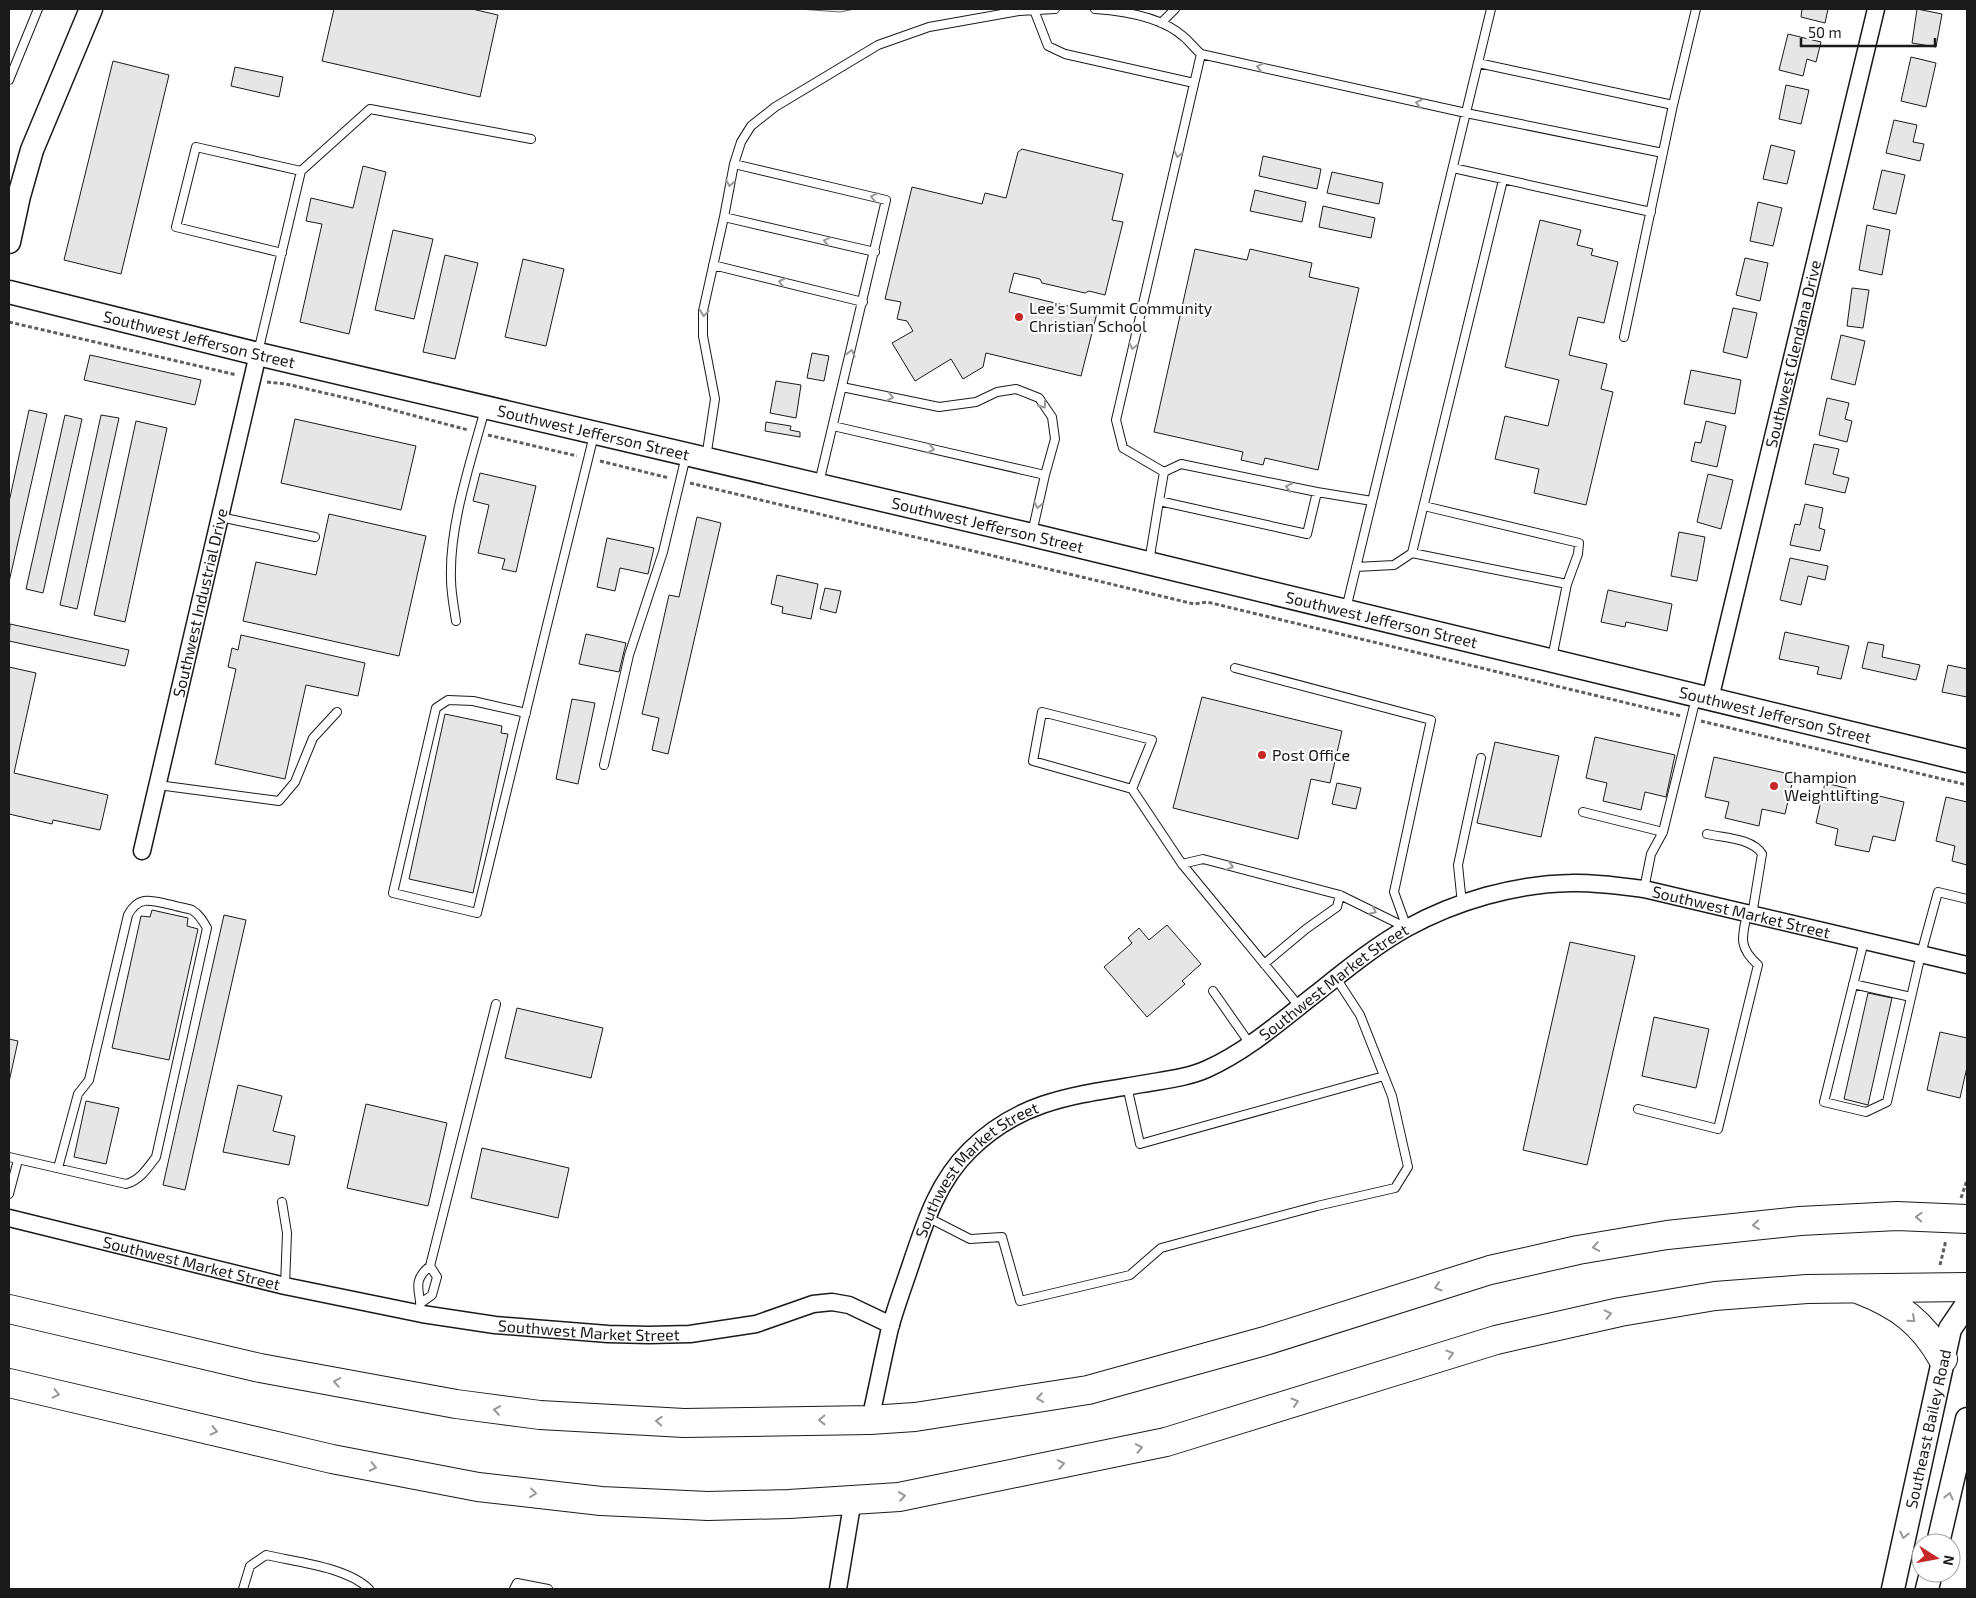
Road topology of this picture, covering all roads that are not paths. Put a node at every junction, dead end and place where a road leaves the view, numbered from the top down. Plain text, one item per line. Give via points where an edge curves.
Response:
1 (38, 9) edge
2 (91, 9) edge
3 (1055, 9) edge
4 (1095, 9) edge
5 (1175, 9) edge
6 (1491, 9) edge
7 (1696, 9) edge
8 (1876, 9) edge
9 (1034, 10) junction
10 (1161, 23) junction
11 (1201, 54) junction
12 (1478, 64) junction
13 (9, 80) edge
14 (1194, 83) junction
15 (1673, 105) junction
16 (1466, 113) junction
17 (531, 139) dead end
18 (1663, 153) junction
19 (734, 164) junction
20 (1453, 168) junction
21 (302, 171) junction
22 (1503, 180) junction
23 (1651, 212) junction
24 (724, 217) junction
25 (9, 242) edge
26 (282, 252) junction
27 (875, 252) junction
28 (713, 265) junction
29 (9, 292) edge
30 (863, 302) junction
31 (1624, 337) dead end
32 (258, 354) junction
33 (842, 387) junction
34 (485, 407) junction
35 (833, 426) junction
36 (595, 433) junction
37 (696, 457) junction
38 (1164, 472) junction
39 (1045, 475) junction
40 (819, 485) junction
41 (1317, 492) junction
42 (1159, 502) junction
43 (1372, 502) junction
44 (1424, 506) junction
45 (220, 517) junction
46 (1032, 535) junction
47 (315, 537) dead end
48 (1412, 553) junction
49 (1149, 563) junction
50 (1356, 567) junction
51 (1567, 584) junction
52 (1345, 611) junction
53 (456, 621) dead end
54 (1552, 661) junction
55 (1236, 668) dead end
56 (1703, 698) junction
57 (337, 712) dead end
58 (526, 713) junction
59 (1481, 758) dead end
60 (1967, 761) edge
61 (604, 765) dead end
62 (158, 785) junction
63 (1132, 789) junction
64 (1583, 812) dead end
65 (1663, 832) junction
66 (1707, 834) dead end
67 (142, 851) dead end
68 (1182, 864) junction
69 (1644, 889) junction
70 (1340, 895) junction
71 (1967, 899) edge
72 (1462, 904) junction
73 (1750, 914) junction
74 (1407, 928) junction
75 (1864, 941) junction
76 (1921, 954) junction
77 (1264, 964) junction
78 (1967, 965) edge
79 (1336, 978) junction
80 (1853, 984) junction
81 (1213, 991) dead end
82 (1911, 997) junction
83 (496, 1004) dead end
84 (1299, 1006) junction
85 (1250, 1044) junction
86 (1384, 1076) junction
87 (1127, 1086) junction
88 (1638, 1109) dead end
89 (9, 1158) edge
90 (18, 1160) junction
91 (58, 1168) junction
92 (9, 1194) edge
93 (282, 1202) dead end
94 (927, 1217) junction
95 (9, 1218) edge
96 (1967, 1219) edge
97 (430, 1266) junction
98 (285, 1286) junction
99 (1967, 1287) edge
100 (1854, 1288) junction
101 (1967, 1304) edge
102 (420, 1308) junction
103 (9, 1309) edge
104 (891, 1326) junction
105 (1943, 1360) junction
106 (9, 1383) edge
107 (1967, 1419) edge
108 (870, 1420) junction
109 (854, 1499) junction
110 (1940, 1533) edge
111 (242, 1589) edge
112 (369, 1589) edge
113 (514, 1589) edge
114 (548, 1589) edge
115 (838, 1589) edge
116 (1894, 1589) edge

1 - 13 lane
2 - 25 street via 32,150
3 - 9 lane
4 - 10 lane via 1119,11
5 - 10 lane
6 - 12 lane
7 - 15 lane
8 - 56 street, Southwest Glendana Drive
9 - 14 lane via 1048,46 1065,54
9 - 19 lane via 929,27 878,45 775,107 751,126 741,142
10 - 11 lane via 1183,36
11 - 14 lane
16 -> 11 lane
12 - 15 lane
12 - 16 lane
14 -> 38 lane via 1116,420 1123,448
15 - 18 lane
16 - 18 lane
16 - 20 lane
17 - 21 lane via 370,109
18 - 23 lane
19 -> 24 lane
27 -> 19 lane via 886,200
20 - 22 lane
20 - 43 lane
21 - 26 lane
21 - 26 lane via 196,146 176,228
22 - 23 lane
22 - 44 lane
23 - 31 lane
27 -> 24 lane
24 - 28 lane
26 - 32 lane
27 - 30 lane
30 -> 28 lane
28 -> 37 lane via 703,311 703,336 715,399
29 - 32 street, Southwest Jefferson Street
33 -> 30 lane
32 - 34 street, Southwest Jefferson Street
32 - 45 street, Southwest Industrial Drive
33 - 35 lane
33 -> 39 lane via 939,407 976,402 997,392 1016,389 1039,398 1052,417 1055,439
34 - 36 street, Southwest Jefferson Street
34 - 53 lane via 464,486 454,540 451,578
35 -> 39 lane
35 - 40 lane
36 - 37 street, Southwest Jefferson Street
36 - 58 lane
37 - 40 street, Southwest Jefferson Street
37 - 61 lane via 680,481 664,552 629,655
41 -> 38 lane via 1181,464
38 - 42 lane
39 -> 46 lane
40 - 46 street, Southwest Jefferson Street
41 - 42 lane via 1307,534
41 - 43 lane
42 - 49 lane
43 - 50 lane
44 - 48 lane
44 - 51 lane via 1579,543
45 - 47 lane
45 - 62 street, Southwest Industrial Drive
46 - 49 street, Southwest Jefferson Street
48 - 50 lane via 1394,566
48 - 51 lane
49 - 52 street, Southwest Jefferson Street
50 - 52 lane
51 - 54 lane
52 - 54 street, Southwest Jefferson Street
54 - 56 street, Southwest Jefferson Street
55 - 74 lane via 1431,720 1394,892
56 - 60 street, Southwest Jefferson Street
56 - 65 lane via 1692,719
57 - 62 lane via 313,738 295,782 279,801
58 - 58 lane via 477,913 393,894 436,708 448,700 473,701
59 - 72 lane via 1458,865
62 - 67 street, Southwest Industrial Drive
63 - 63 lane via 1033,761 1042,712 1152,740
63 - 68 lane
64 - 65 lane
65 - 69 lane via 1651,854
66 - 73 lane via 1745,842 1758,848 1762,854
68 -> 70 lane via 1203,859
68 - 77 lane
69 - 72 street, Southwest Market Street via 1607,884 1540,885
69 - 73 street, Southwest Market Street
70 -> 74 lane
70 - 77 lane via 1337,907
71 - 76 lane via 1938,892
72 - 74 street, Southwest Market Street
73 - 75 street, Southwest Market Street
73 - 88 lane via 1742,938 1748,956 1758,965 1718,1128
74 - 79 street, Southwest Market Street
75 - 76 street, Southwest Market Street
75 - 80 lane
76 - 78 street, Southwest Market Street
76 - 82 lane
77 - 84 lane
79 - 84 street, Southwest Market Street
79 - 86 lane via 1360,1015
80 - 82 lane
80 - 82 lane via 1824,1102 1866,1112 1887,1102
81 - 85 lane
83 - 97 lane
84 - 85 street, Southwest Market Street
85 - 87 street, Southwest Market Street via 1206,1069 1181,1078
86 - 87 lane via 1140,1144
86 - 94 lane via 1392,1096 1408,1167 1395,1188 1161,1248 1130,1275 1020,1301 1002,1237 970,1239
87 - 94 street, Southwest Market Street via 1042,1103 991,1132 952,1170
89 - 90 lane
90 - 91 lane
90 - 92 lane
91 - 91 lane via 126,1184 136,1181 156,1157 208,928 192,910 150,900 133,906 128,915 88,1080 78,1094
93 - 98 lane via 287,1233
94 - 104 street, Southwest Market Street
95 - 98 street, Southwest Market Street
96 -> 108 highway via 1897,1216 1800,1221 1667,1235 1578,1250 1490,1270 1264,1341 1088,1390 915,1417
97 - 102 lane via 422,1273 417,1289
97 - 102 lane via 437,1277 432,1295
98 - 102 street, Southwest Market Street
99 - 100 highway
100 -> 105 highway via 1903,1312 1924,1329
109 -> 100 highway via 900,1497 1166,1442 1496,1340 1620,1312 1714,1296
101 - 105 street, Southeast Bailey Road via 1950,1328
102 - 104 street, Southwest Market Street via 542,1330 648,1335 723,1330 756,1324 813,1304 832,1302 849,1305
108 -> 103 highway via 684,1423 521,1413 260,1368
104 - 108 street
105 -> 116 street, Southeast Bailey Road
106 -> 109 highway via 332,1459 478,1487 601,1501 708,1506
110 -> 107 street
109 - 115 street
111 - 112 lane via 250,1566 266,1555 346,1574
113 - 114 lane via 517,1583

